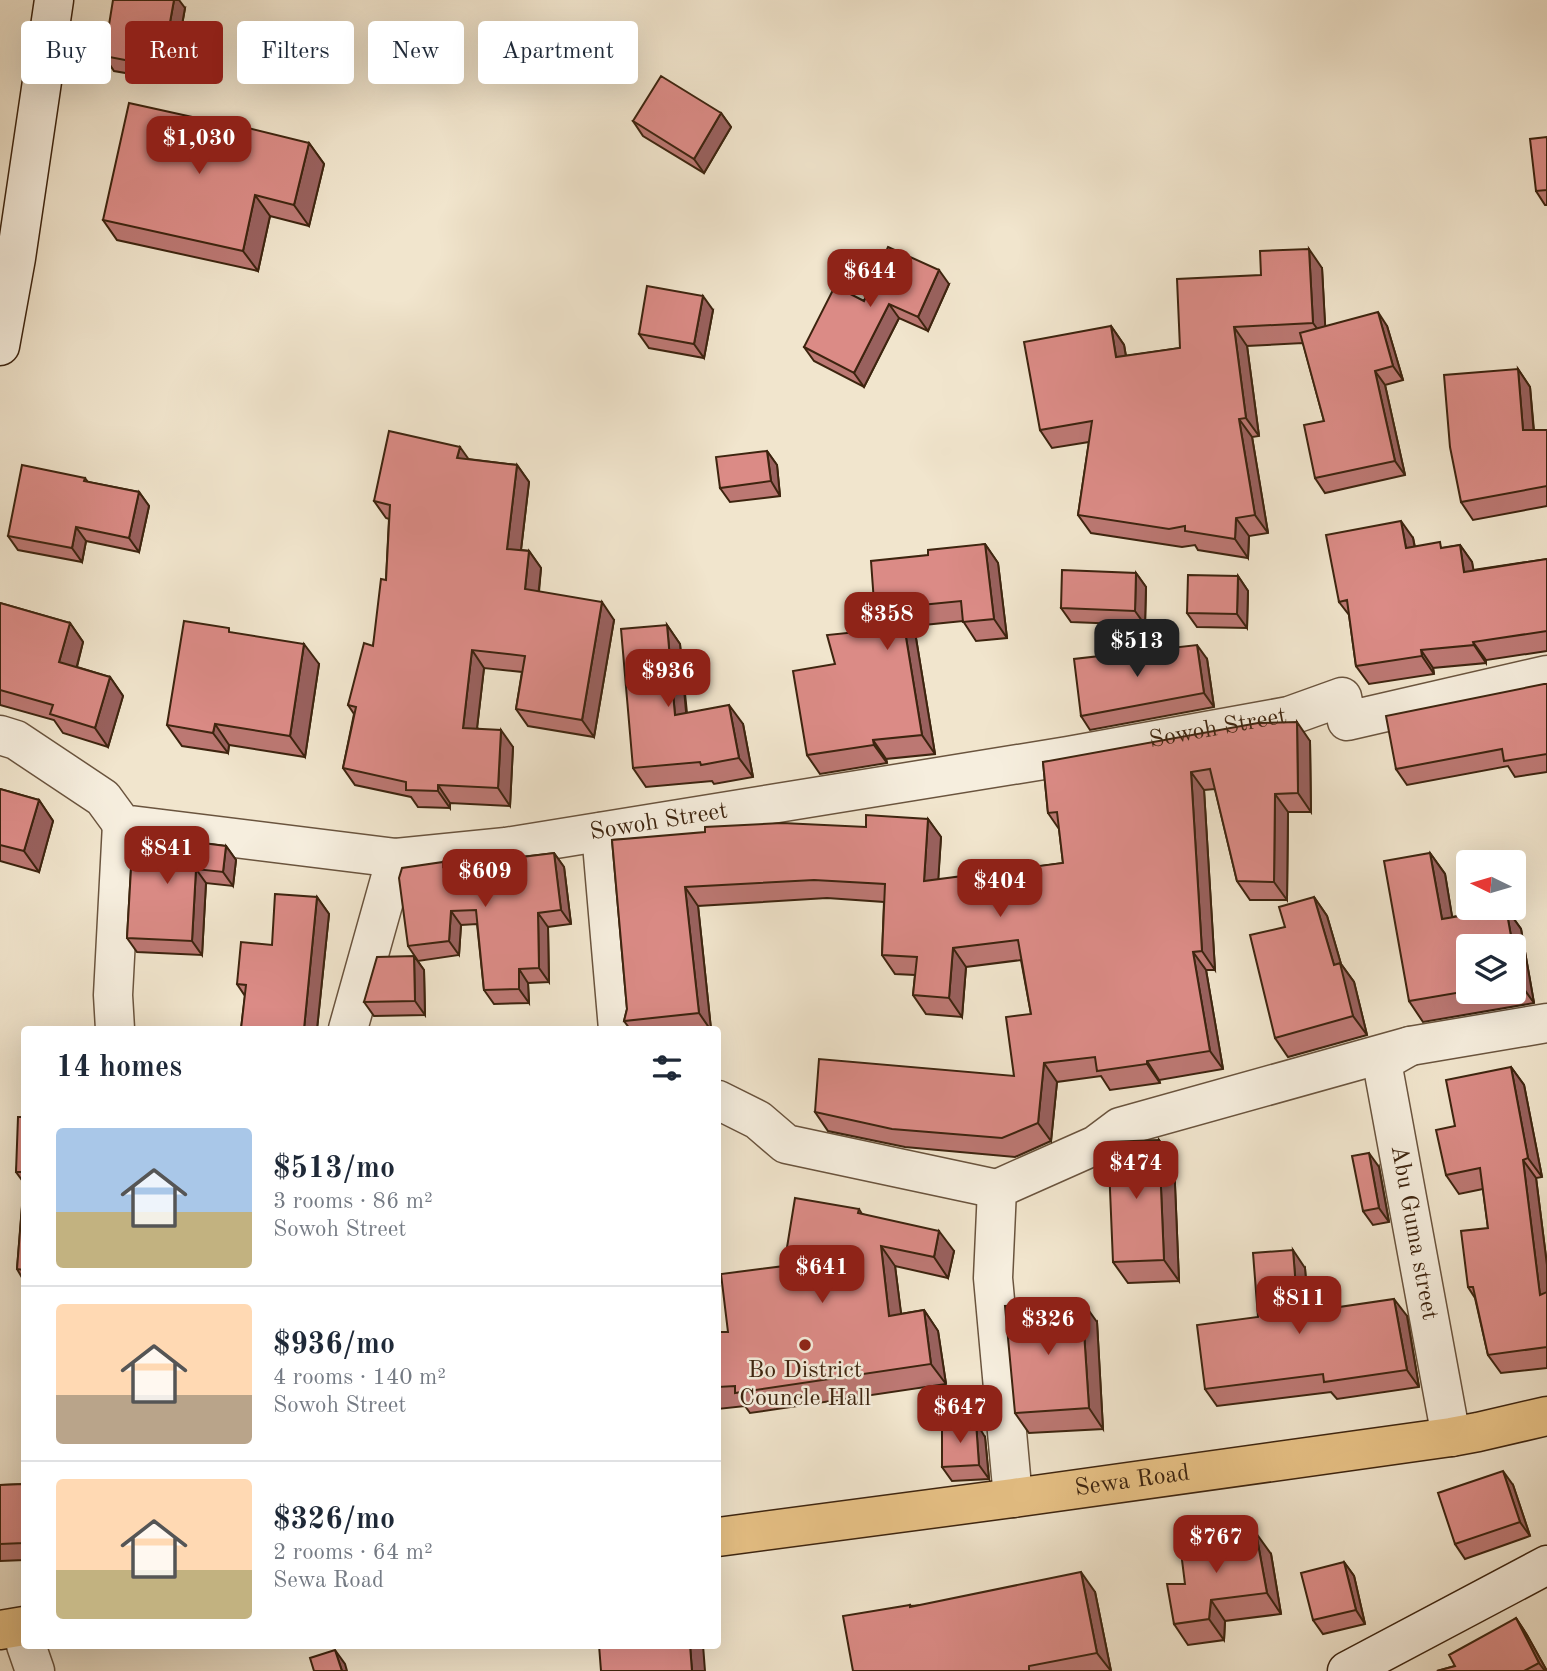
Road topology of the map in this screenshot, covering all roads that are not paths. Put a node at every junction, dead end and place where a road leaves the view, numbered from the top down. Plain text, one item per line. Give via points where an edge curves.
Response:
1 (54, 0) edge
2 (0, 346) edge
3 (1547, 675) edge
4 (0, 735) edge
5 (122, 824) junction
6 (601, 832) junction
7 (396, 858) junction
8 (1547, 1023) edge
9 (115, 1026) edge
10 (349, 1026) edge
11 (618, 1026) edge
12 (1410, 1046) junction
13 (721, 1102) edge
14 (996, 1189) junction
15 (1547, 1416) edge
16 (1451, 1437) junction
17 (1013, 1498) junction
18 (721, 1536) edge
19 (1544, 1569) edge
20 (25, 1649) edge
21 (35, 1671) edge
22 (1347, 1671) edge

1 - 2 street
3 - 6 street, Sowoh Street via 1347,721 1342,697 1289,716
4 - 5 street via 16,740 103,798
5 - 7 street, Sowoh Street
5 - 9 street
6 - 7 street, Sowoh Street
6 - 11 street
7 - 10 street
8 - 12 street
12 - 14 street via 1120,1126 1097,1145
12 - 16 street, Abu Guma street via 1382,1062
13 - 14 street via 758,1120 786,1144
14 - 17 street via 993,1278
15 - 16 main road, Sewa Road
16 - 17 main road, Sewa Road
17 - 18 main road, Sewa Road
19 - 22 street
20 - 21 street

